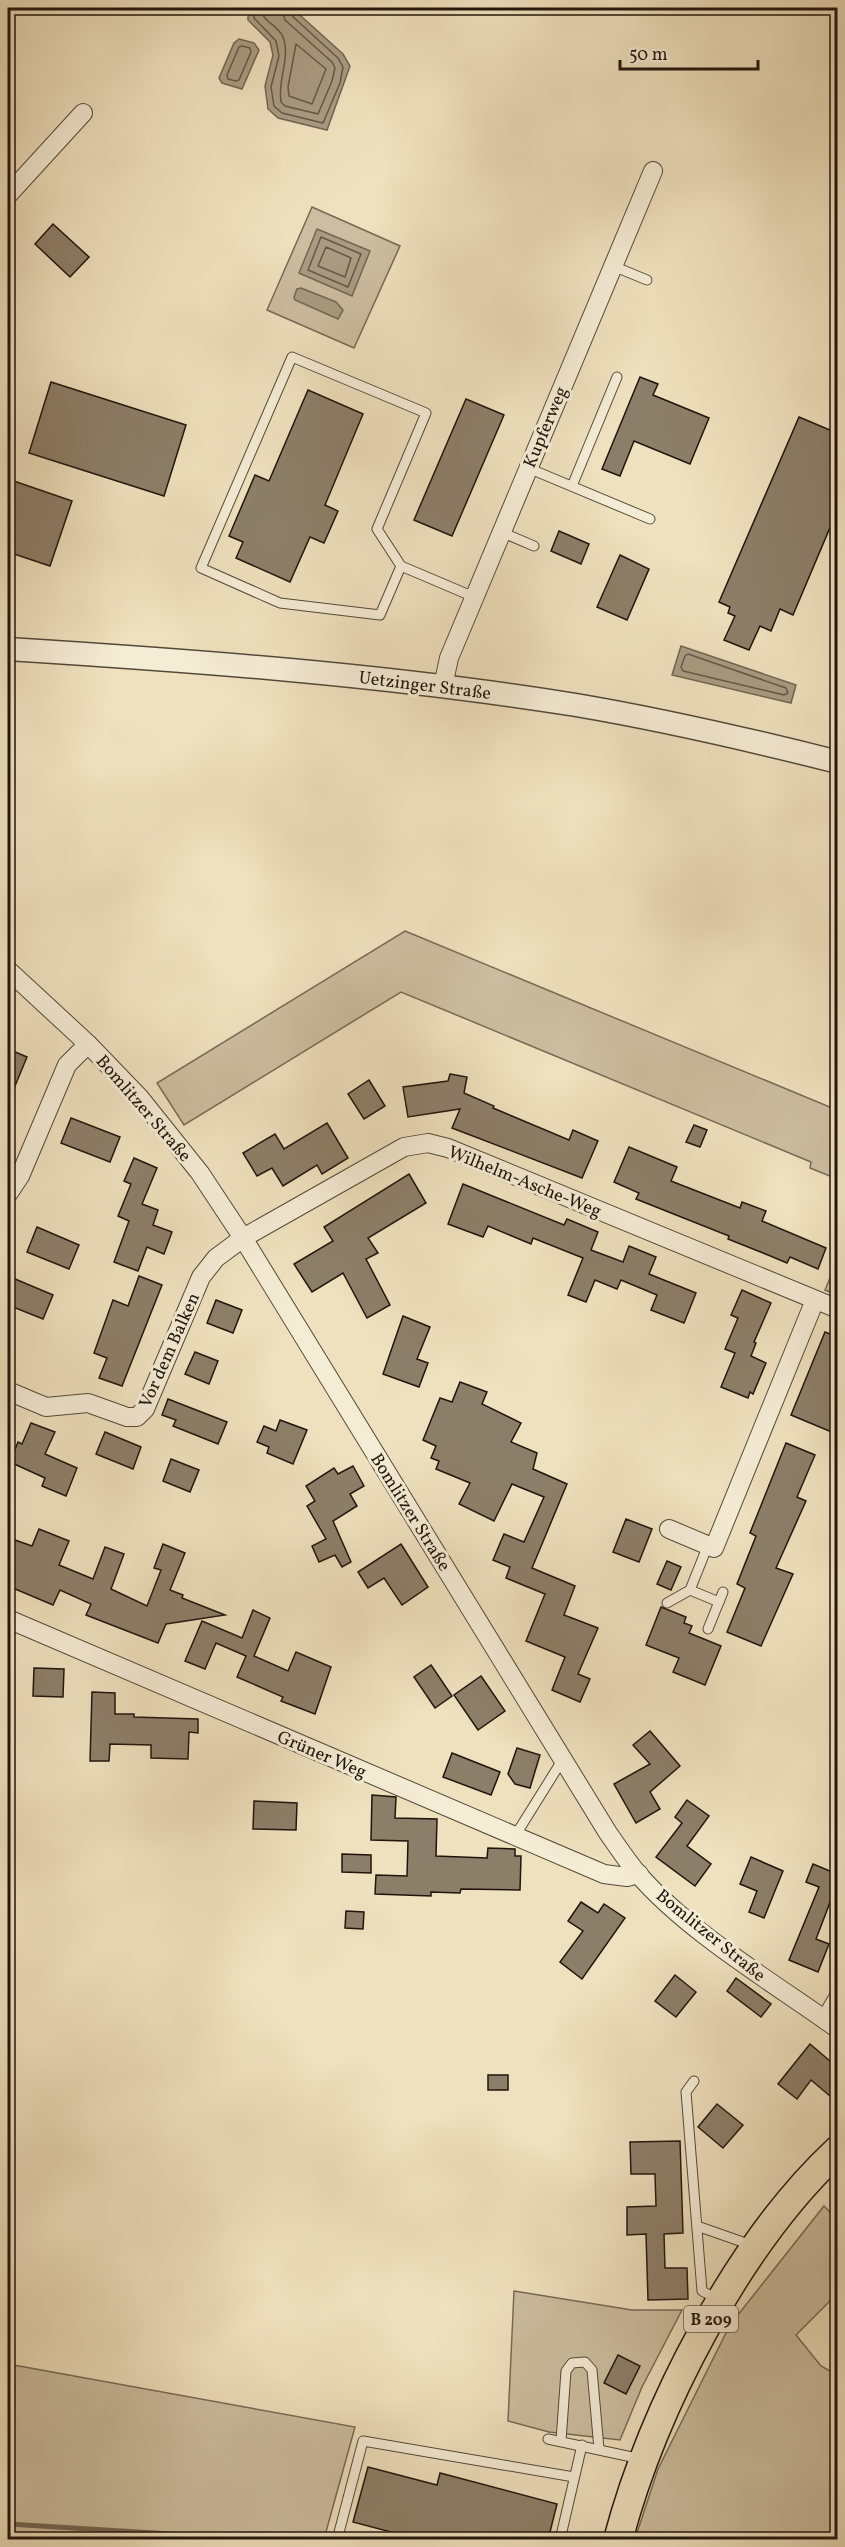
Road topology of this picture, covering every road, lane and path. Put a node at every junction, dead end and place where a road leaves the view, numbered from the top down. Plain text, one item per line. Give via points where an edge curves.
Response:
1 (83, 113) dead end
2 (653, 171) dead end
3 (8, 195) edge
4 (613, 266) junction
5 (647, 280) dead end
6 (617, 377) dead end
7 (528, 468) junction
8 (572, 486) junction
9 (650, 519) dead end
10 (501, 532) junction
11 (534, 546) dead end
12 (401, 566) junction
13 (474, 597) junction
14 (8, 649) edge
15 (443, 686) junction
16 (837, 762) edge
17 (8, 970) edge
18 (88, 1044) junction
19 (8, 1194) edge
20 (243, 1238) junction
21 (815, 1300) junction
22 (837, 1309) edge
23 (8, 1391) edge
24 (669, 1529) dead end
25 (708, 1545) junction
26 (690, 1590) junction
27 (723, 1592) dead end
28 (719, 1602) junction
29 (668, 1603) dead end
30 (8, 1619) edge
31 (708, 1629) dead end
32 (563, 1759) junction
33 (515, 1836) junction
34 (639, 1875) junction
35 (837, 1998) edge
36 (831, 2024) edge
37 (694, 2081) dead end
38 (837, 2150) edge
39 (697, 2226) junction
40 (756, 2246) junction
41 (721, 2300) junction
42 (548, 2439) dead end
43 (561, 2441) junction
44 (582, 2445) junction
45 (599, 2449) junction
46 (643, 2460) junction
47 (574, 2477) junction
48 (338, 2540) edge
49 (560, 2540) edge
50 (618, 2540) edge

1 - 3 street
2 - 4 street, Kupferweg
4 - 5 lane
4 - 7 street, Kupferweg
6 - 8 lane
7 - 8 lane
7 - 10 street, Kupferweg
8 - 9 lane
10 - 11 lane
10 - 13 street, Kupferweg
12 - 12 lane via 380,615 280,603 201,568 292,357 426,413 376,529
12 - 13 lane
13 - 15 street, Kupferweg via 448,658
14 - 15 street, Uetzinger Straße via 326,672
15 - 16 street, Uetzinger Straße via 578,705
17 - 18 street, Bomlitzer Straße
18 - 19 street via 67,1065 20,1176
18 - 20 street, Bomlitzer Straße via 168,1131
20 - 21 street, Wilhelm-Asche-Weg via 404,1147 428,1143
20 - 23 street, Vor dem Balken via 216,1258 201,1277 145,1409 137,1417 127,1418 88,1403 46,1407
20 - 32 street, Bomlitzer Straße
21 - 22 street, Wilhelm-Asche-Weg
21 - 25 street via 714,1548
24 - 25 street
25 - 26 lane
26 - 28 lane
26 - 29 lane
27 - 28 lane
28 - 31 lane
30 - 33 street, Grüner Weg
32 - 33 lane
32 - 34 street, Bomlitzer Straße
33 - 34 street, Grüner Weg via 604,1874
34 - 36 street, Bomlitzer Straße via 710,1938
35 - 36 street
37 - 39 lane via 686,2092
38 - 40 main road, B 209
39 - 40 lane
39 - 41 lane via 702,2291
40 - 41 main road, B 209
41 - 46 main road, B 209
42 - 43 lane
43 - 44 lane
43 - 45 lane via 566,2372 572,2363 585,2362 592,2370
44 - 45 lane
44 - 47 lane
45 - 46 lane
46 - 50 main road, B 209
47 - 48 lane via 363,2441
47 - 49 lane

